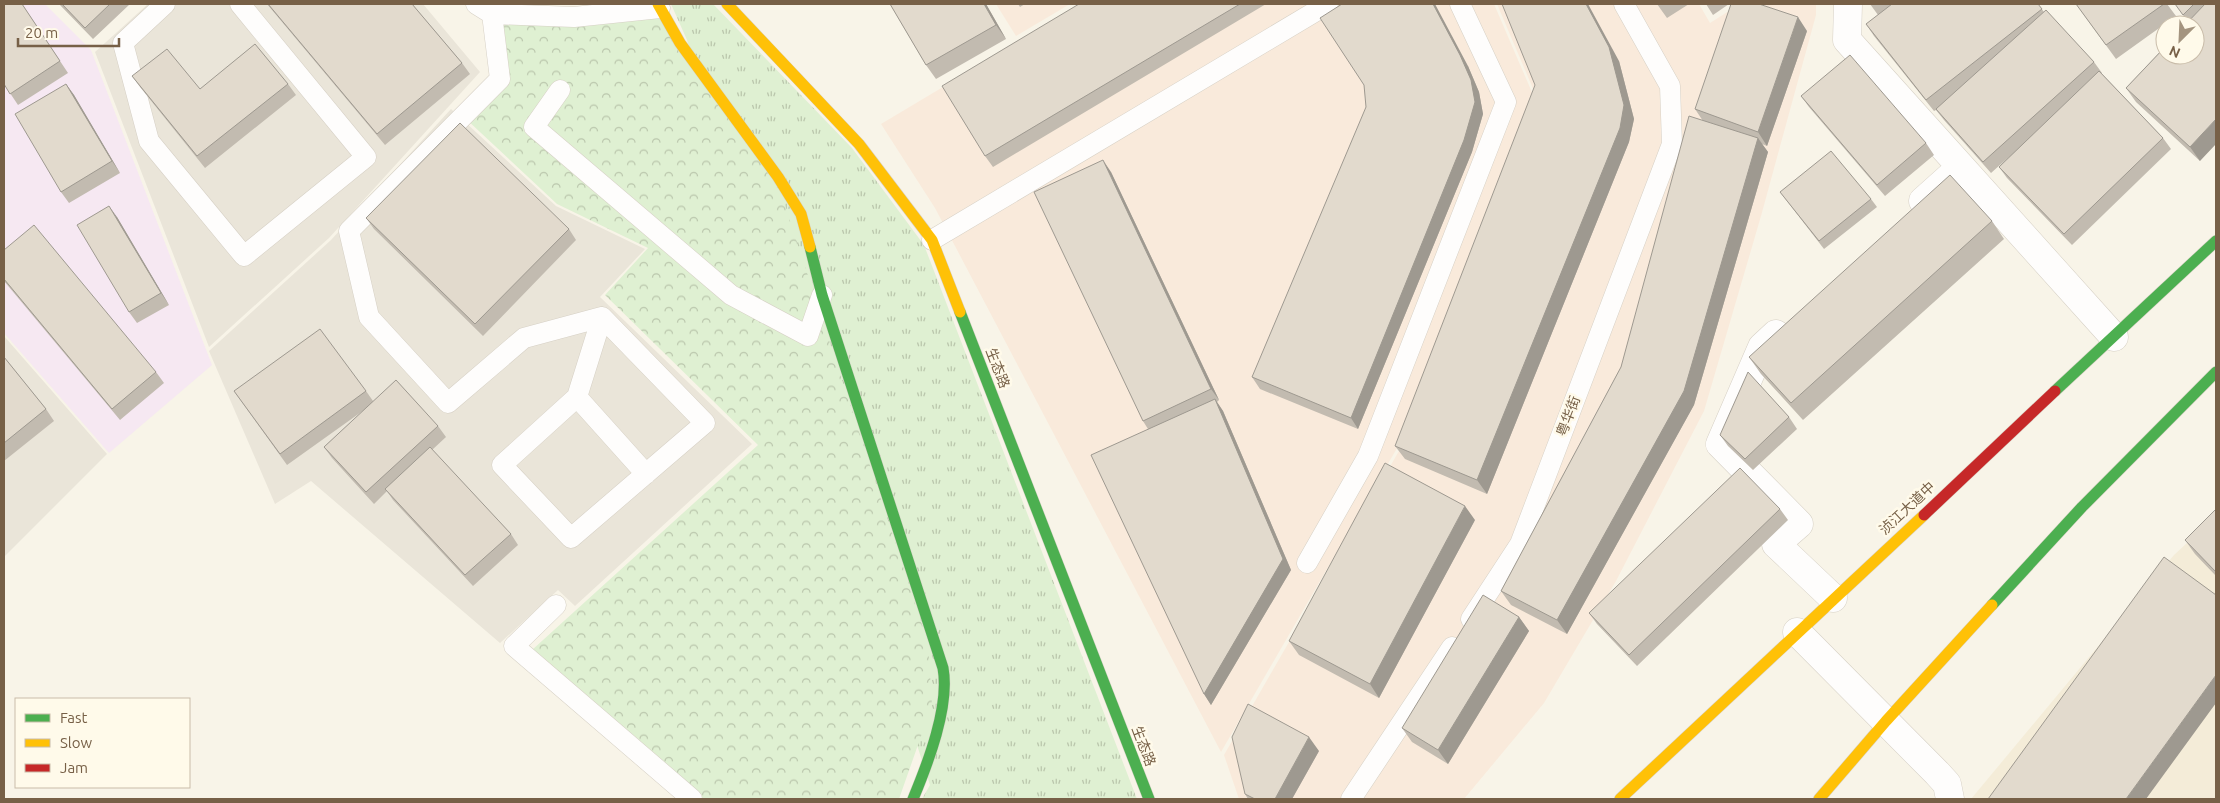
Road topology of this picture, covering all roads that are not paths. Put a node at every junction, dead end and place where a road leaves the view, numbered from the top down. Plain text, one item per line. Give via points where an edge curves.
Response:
1 (165, 4) edge
2 (240, 4) edge
3 (726, 4) edge
4 (1328, 4) edge
5 (1460, 4) edge
6 (1624, 4) edge
7 (1848, 4) edge
8 (659, 6) edge
9 (484, 9) edge
10 (560, 90) dead end
11 (1961, 167) junction
12 (1902, 220) edge
13 (932, 240) junction
14 (2216, 241) edge
15 (822, 295) junction
16 (602, 317) junction
17 (1791, 320) edge
18 (2114, 337) junction
19 (2216, 372) edge
20 (577, 398) junction
21 (646, 474) junction
22 (1307, 563) dead end
23 (1833, 598) junction
24 (556, 606) dead end
25 (1797, 632) junction
26 (1886, 721) junction
27 (692, 799) edge
28 (913, 799) edge
29 (1148, 799) edge
30 (1351, 799) edge
31 (1620, 799) edge
32 (1819, 799) edge
33 (1950, 799) edge

1 - 2 lane via 122,43 149,141 244,256 366,157
3 - 13 street, 生态路 via 859,144
4 - 13 lane
5 - 22 lane via 1506,102 1368,456
6 - 30 lane, 粤华街 via 1670,86 1672,144 1520,544
7 - 11 street via 1847,40
8 - 9 lane via 574,17
8 - 15 street via 680,43 778,177 801,214
9 - 16 lane via 500,79 349,231 370,317 448,403 524,338
10 - 15 lane via 534,127 730,295 808,336
11 - 12 street
11 - 18 street
13 - 29 street, 生态路
14 - 18 street, 浈江大道中
15 - 28 street via 944,675 940,708
16 - 20 lane
16 - 21 lane via 706,423
17 - 23 street via 1762,347 1720,444 1799,524 1776,544
18 - 23 street, 浈江大道中
19 - 26 street via 2082,507
20 - 21 lane
20 - 21 lane via 502,465 571,538
23 - 25 street, 浈江大道中
24 - 27 lane via 514,646
25 - 26 street
25 - 31 street, 浈江大道中
26 - 32 street
26 - 33 street via 1937,773 1946,784

